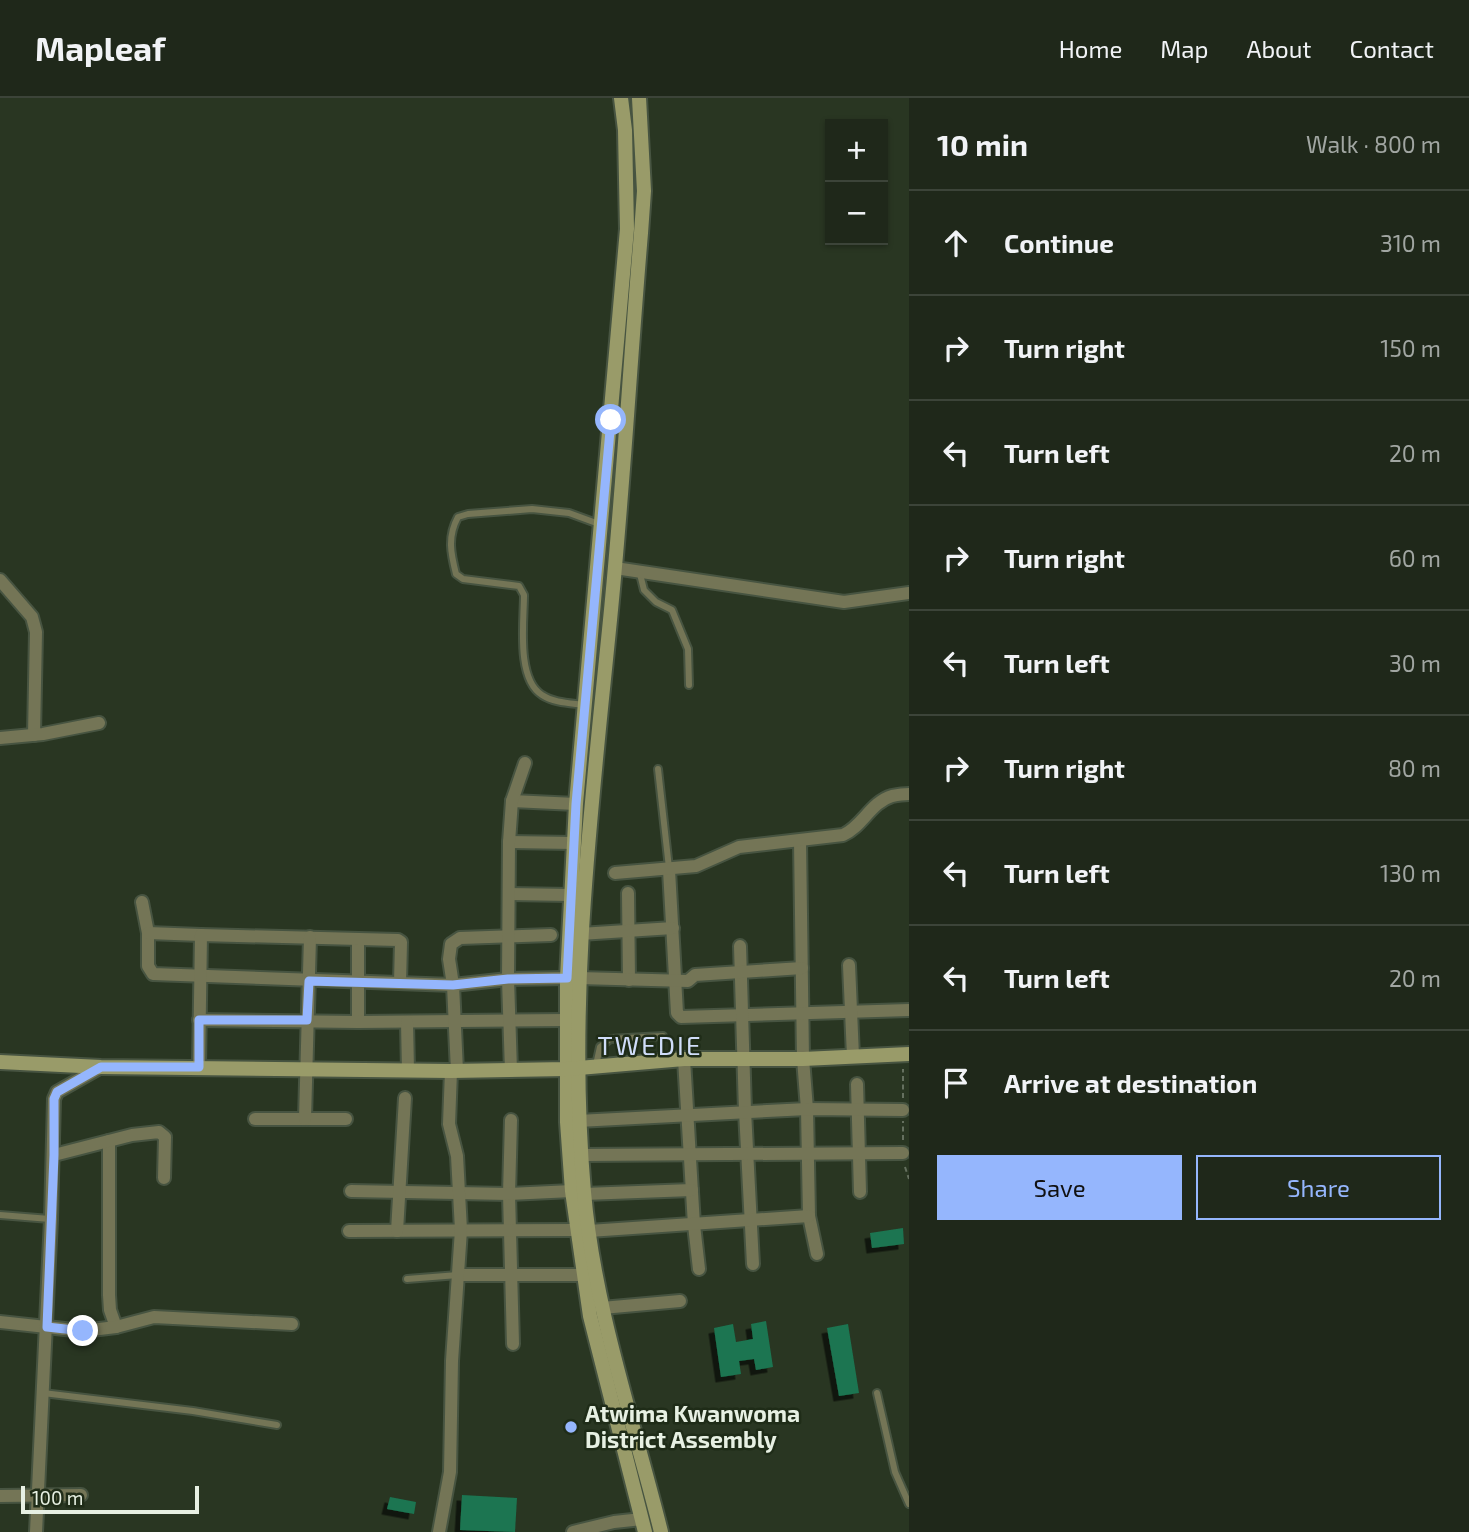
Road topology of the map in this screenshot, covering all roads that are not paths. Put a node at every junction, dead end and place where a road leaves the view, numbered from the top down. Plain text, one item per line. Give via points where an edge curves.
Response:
1 (621, 98) edge
2 (639, 98) edge
3 (601, 525) junction
4 (615, 568) junction
5 (640, 573) junction
6 (0, 580) edge
7 (909, 593) edge
8 (689, 685) dead end
9 (585, 705) junction
10 (99, 723) dead end
11 (34, 736) junction
12 (0, 738) edge
13 (526, 763) dead end
14 (658, 769) dead end
15 (909, 794) edge
16 (512, 801) junction
17 (576, 804) junction
18 (800, 841) junction
19 (509, 842) junction
20 (574, 843) junction
21 (670, 870) junction
22 (615, 873) dead end
23 (628, 893) dead end
24 (509, 894) junction
25 (571, 895) junction
26 (142, 902) dead end
27 (673, 928) junction
28 (630, 931) junction
29 (148, 933) junction
30 (580, 934) junction
31 (201, 935) junction
32 (551, 935) dead end
33 (310, 937) junction
34 (508, 937) junction
35 (358, 939) junction
36 (740, 946) dead end
37 (849, 965) dead end
38 (802, 968) junction
39 (741, 972) junction
40 (201, 975) junction
41 (573, 978) junction
42 (508, 979) junction
43 (629, 980) junction
44 (309, 981) junction
45 (675, 981) junction
46 (358, 982) junction
47 (400, 983) junction
48 (453, 985) junction
49 (909, 1010) edge
50 (804, 1012) junction
51 (851, 1012) junction
52 (742, 1015) junction
53 (199, 1020) junction
54 (307, 1020) junction
55 (567, 1020) junction
56 (509, 1021) junction
57 (358, 1022) junction
58 (407, 1022) junction
59 (454, 1022) junction
60 (663, 1036) dead end
61 (909, 1054) edge
62 (853, 1056) junction
63 (684, 1059) junction
64 (803, 1059) junction
65 (743, 1060) junction
66 (0, 1062) edge
67 (596, 1066) junction
68 (101, 1067) junction
69 (199, 1067) junction
70 (306, 1069) junction
71 (572, 1069) junction
72 (408, 1071) junction
73 (454, 1071) junction
74 (512, 1071) junction
75 (857, 1084) dead end
76 (405, 1098) dead end
77 (807, 1109) junction
78 (856, 1109) junction
79 (903, 1110) dead end
80 (745, 1111) junction
81 (688, 1115) junction
82 (255, 1119) dead end
83 (305, 1119) junction
84 (346, 1119) dead end
85 (511, 1120) dead end
86 (579, 1121) junction
87 (109, 1141) junction
88 (747, 1152) junction
89 (690, 1153) junction
90 (807, 1153) junction
91 (858, 1153) junction
92 (903, 1153) dead end
93 (54, 1155) junction
94 (581, 1155) junction
95 (164, 1178) dead end
96 (692, 1190) junction
97 (351, 1191) dead end
98 (399, 1192) junction
99 (860, 1192) dead end
100 (460, 1193) junction
101 (578, 1193) junction
102 (509, 1194) junction
103 (0, 1215) edge
104 (809, 1216) junction
105 (51, 1219) junction
106 (750, 1221) junction
107 (694, 1225) junction
108 (461, 1230) junction
109 (349, 1231) dead end
110 (397, 1231) junction
111 (510, 1231) junction
112 (583, 1231) junction
113 (817, 1254) dead end
114 (752, 1264) dead end
115 (699, 1269) dead end
116 (458, 1275) junction
117 (511, 1275) junction
118 (584, 1275) junction
119 (407, 1279) dead end
120 (680, 1301) dead end
121 (602, 1308) junction
122 (0, 1322) edge
123 (292, 1324) dead end
124 (47, 1327) junction
125 (116, 1327) junction
126 (513, 1344) dead end
127 (43, 1393) junction
128 (877, 1393) dead end
129 (277, 1425) dead end
130 (81, 1495) dead end
131 (0, 1496) edge
132 (38, 1496) junction
133 (909, 1504) edge
134 (643, 1526) edge
135 (36, 1532) edge
136 (439, 1532) edge
137 (573, 1532) edge
138 (661, 1532) edge

1 - 3 street via 627,229
2 - 4 street via 644,191
3 - 9 street
3 - 9 lane via 544,510 468,514 458,517 452,528 450,549 456,574 463,579 519,586 523,655 533,688 543,696
4 - 5 street
4 - 30 street
5 - 7 street via 844,602
5 - 8 lane via 644,590 671,610 688,649
6 - 11 street via 32,617 36,632
9 - 17 street
10 - 11 street
11 - 12 street
13 - 16 street
14 - 21 lane
15 - 18 street via 890,796 843,835
16 - 17 street
16 - 19 street
17 - 20 street
18 - 21 street via 739,847 704,864
18 - 38 street
19 - 20 street
19 - 24 street
20 - 25 street
21 - 22 street
21 - 27 street
23 - 28 street
24 - 25 street
24 - 34 street
25 - 41 street
26 - 29 street
27 - 28 street
27 - 45 street
28 - 30 street
28 - 43 street
29 - 31 street
29 - 40 street via 148,967 153,974
30 - 41 street
31 - 33 street
31 - 40 street
32 - 34 street
33 - 35 street
33 - 44 street
34 - 42 street
34 - 48 street via 460,939 451,944
35 - 46 street
35 - 47 street via 401,942
36 - 39 street
37 - 51 street
38 - 39 street
38 - 50 street
39 - 45 street
39 - 52 street
40 - 44 street
40 - 53 street
41 - 42 street
41 - 43 street
41 - 55 street
41 - 71 street
42 - 48 street
42 - 56 street
43 - 45 street
44 - 46 street
44 - 54 street
45 - 52 street via 681,1017
46 - 47 street
46 - 57 street
47 - 48 street
48 - 59 street
49 - 51 street
50 - 51 street
50 - 52 street
50 - 64 street
51 - 62 street
52 - 65 street
53 - 54 street
53 - 69 street
54 - 57 street
54 - 70 street
55 - 56 street
55 - 71 street
56 - 59 street
56 - 74 street
57 - 58 street
58 - 59 street
58 - 72 street
59 - 73 street
60 - 67 lane via 610,1039 600,1046
61 - 62 street
62 - 64 street
63 - 65 street
63 - 67 street
63 - 81 street
64 - 65 street
64 - 77 street
65 - 80 street
66 - 68 street
67 - 71 street
68 - 69 street
68 - 93 street via 57,1092
69 - 70 street
70 - 72 street
70 - 83 street
71 - 74 street
71 - 86 street
71 - 101 street
72 - 73 street
73 - 74 street
73 - 100 street via 449,1124
75 - 78 street
76 - 98 street
77 - 78 street
77 - 80 street
77 - 90 street
78 - 79 street
78 - 91 street
80 - 81 street
80 - 88 street
81 - 86 street
81 - 89 street
82 - 83 street
83 - 84 street
85 - 102 street
86 - 94 street
87 - 93 street
87 - 95 street via 159,1132 165,1137
87 - 125 street via 109,1295
88 - 89 street
88 - 90 street
88 - 106 street
89 - 94 street
89 - 96 street
90 - 91 street
90 - 104 street
91 - 92 street
91 - 99 street
93 - 105 street
94 - 101 street
96 - 101 street
96 - 107 street
97 - 98 street
98 - 100 street
98 - 110 street
100 - 102 street
100 - 108 street
101 - 102 street
101 - 112 street
102 - 111 street
103 - 105 lane
104 - 106 street
104 - 113 street
105 - 124 street
106 - 107 street
106 - 114 street
107 - 112 street
107 - 115 street
108 - 110 street
108 - 111 street
108 - 116 street
109 - 110 street
111 - 112 street
111 - 117 street
112 - 118 street
112 - 121 street
116 - 117 street
116 - 119 lane
116 - 136 street via 450,1472
117 - 118 street
117 - 126 street
118 - 134 street
120 - 121 street
121 - 138 street
122 - 124 street
123 - 125 street via 155,1317
124 - 125 street via 83,1331
124 - 127 street
127 - 129 lane
127 - 132 street
128 - 133 lane via 895,1472
130 - 132 street
131 - 132 street
132 - 135 street
134 - 137 street via 614,1522

